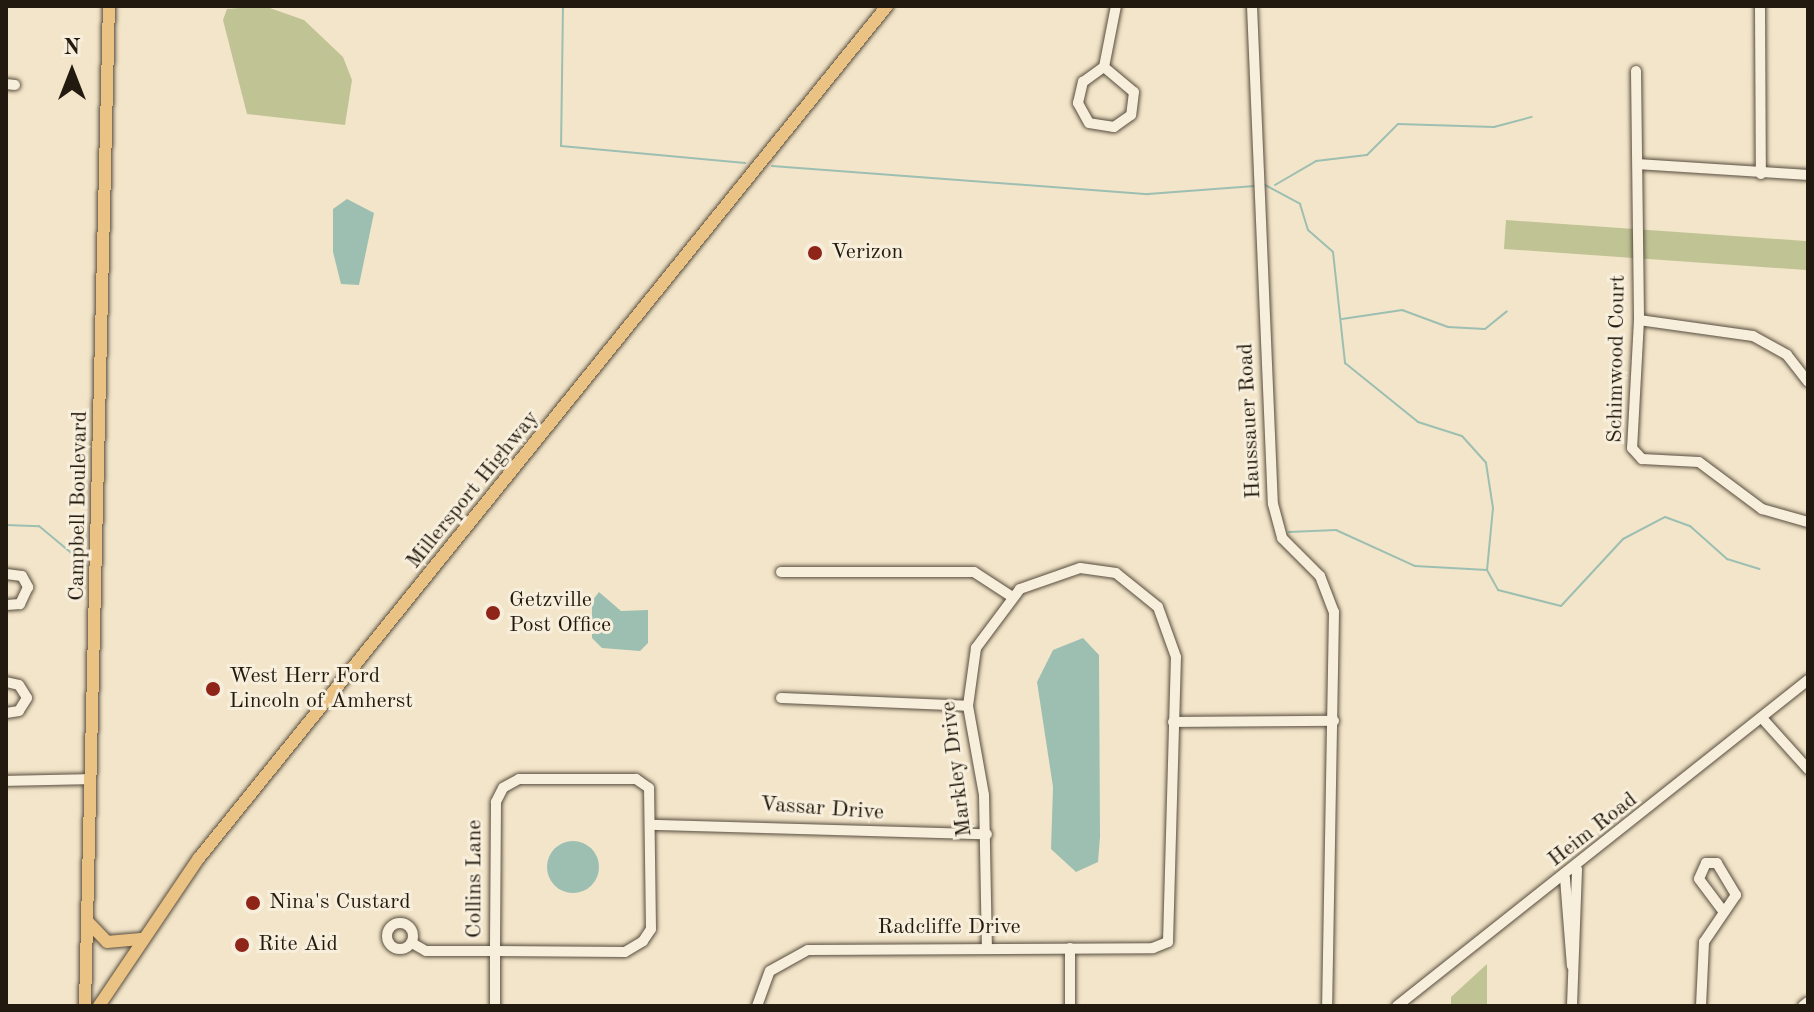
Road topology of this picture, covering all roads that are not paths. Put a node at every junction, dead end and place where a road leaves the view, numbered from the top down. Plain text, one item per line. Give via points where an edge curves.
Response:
1 (109, 6) edge
2 (887, 6) edge
3 (1116, 6) edge
4 (1252, 6) edge
5 (1760, 6) edge
6 (1104, 67) junction
7 (1636, 71) dead end
8 (1638, 164) junction
9 (1761, 174) junction
10 (1808, 175) edge
11 (1639, 320) junction
12 (1808, 382) edge
13 (1808, 522) edge
14 (781, 572) dead end
15 (6, 574) edge
16 (1011, 596) junction
17 (6, 605) edge
18 (1808, 680) edge
19 (6, 682) edge
20 (781, 698) dead end
21 (968, 706) junction
22 (6, 713) edge
23 (1762, 718) junction
24 (1334, 721) junction
25 (1173, 722) junction
26 (1808, 769) edge
27 (91, 779) junction
28 (6, 781) edge
29 (655, 825) junction
30 (987, 834) junction
31 (1577, 869) junction
32 (1565, 878) junction
33 (1722, 910) junction
34 (87, 921) junction
35 (141, 939) junction
36 (412, 943) dead end
37 (987, 947) junction
38 (1070, 948) junction
39 (495, 951) junction
40 (1572, 966) junction
41 (1808, 1002) edge
42 (85, 1006) edge
43 (99, 1006) edge
44 (495, 1006) edge
45 (757, 1006) edge
46 (1070, 1006) edge
47 (1327, 1006) edge
48 (1397, 1006) edge
49 (1572, 1006) edge
50 (1701, 1006) edge
51 (1803, 1006) edge

1 - 27 main road, Campbell Boulevard
2 - 35 main road, Millersport Highway
3 - 6 street
4 - 24 street, Haussauer Road via 1273,504 1282,538 1329,592
5 - 9 street
6 - 6 street via 1083,82 1078,103 1089,123 1114,127 1131,115 1134,92
7 - 8 street, Schimwood Court
8 - 9 street
8 - 11 street, Schimwood Court
9 - 10 street
11 - 12 street via 1753,336 1787,355
11 - 13 street, Schimwood Court via 1634,453 1699,462 1754,505
14 - 16 street via 974,572
15 - 17 street via 22,576 28,587 20,604
16 - 21 street, Markley Drive via 976,648
16 - 25 street via 1080,568 1106,569 1140,586 1174,641
18 - 23 street, Heim Road
19 - 22 street via 19,685 27,698 19,711
20 - 21 street
21 - 30 street, Markley Drive
23 - 26 street
23 - 31 street, Heim Road
24 - 25 street
24 - 47 street, Haussauer Road
25 - 38 street, Radcliffe Drive via 1172,940 1153,948
27 - 28 street
27 - 34 main road, Campbell Boulevard
29 - 30 street, Vassar Drive
29 - 39 street, Collins Lane via 651,929 643,941 625,952
29 - 39 street, Collins Lane via 655,801 636,779 519,779 503,788 496,802
30 - 37 street, Markley Drive
31 - 32 street, Heim Road
31 - 40 street
32 - 40 street
32 - 48 street, Heim Road
33 - 33 street via 1734,900 1734,883 1717,863 1706,863 1699,879
33 - 50 street via 1704,942
34 - 35 main road via 107,942
34 - 42 main road, Campbell Boulevard
35 - 43 main road, Millersport Highway
36 - 39 street via 426,951
37 - 38 street, Radcliffe Drive
37 - 45 street, Radcliffe Drive via 798,952 770,971
38 - 46 street
39 - 44 street, Collins Lane
40 - 49 street
41 - 51 street

